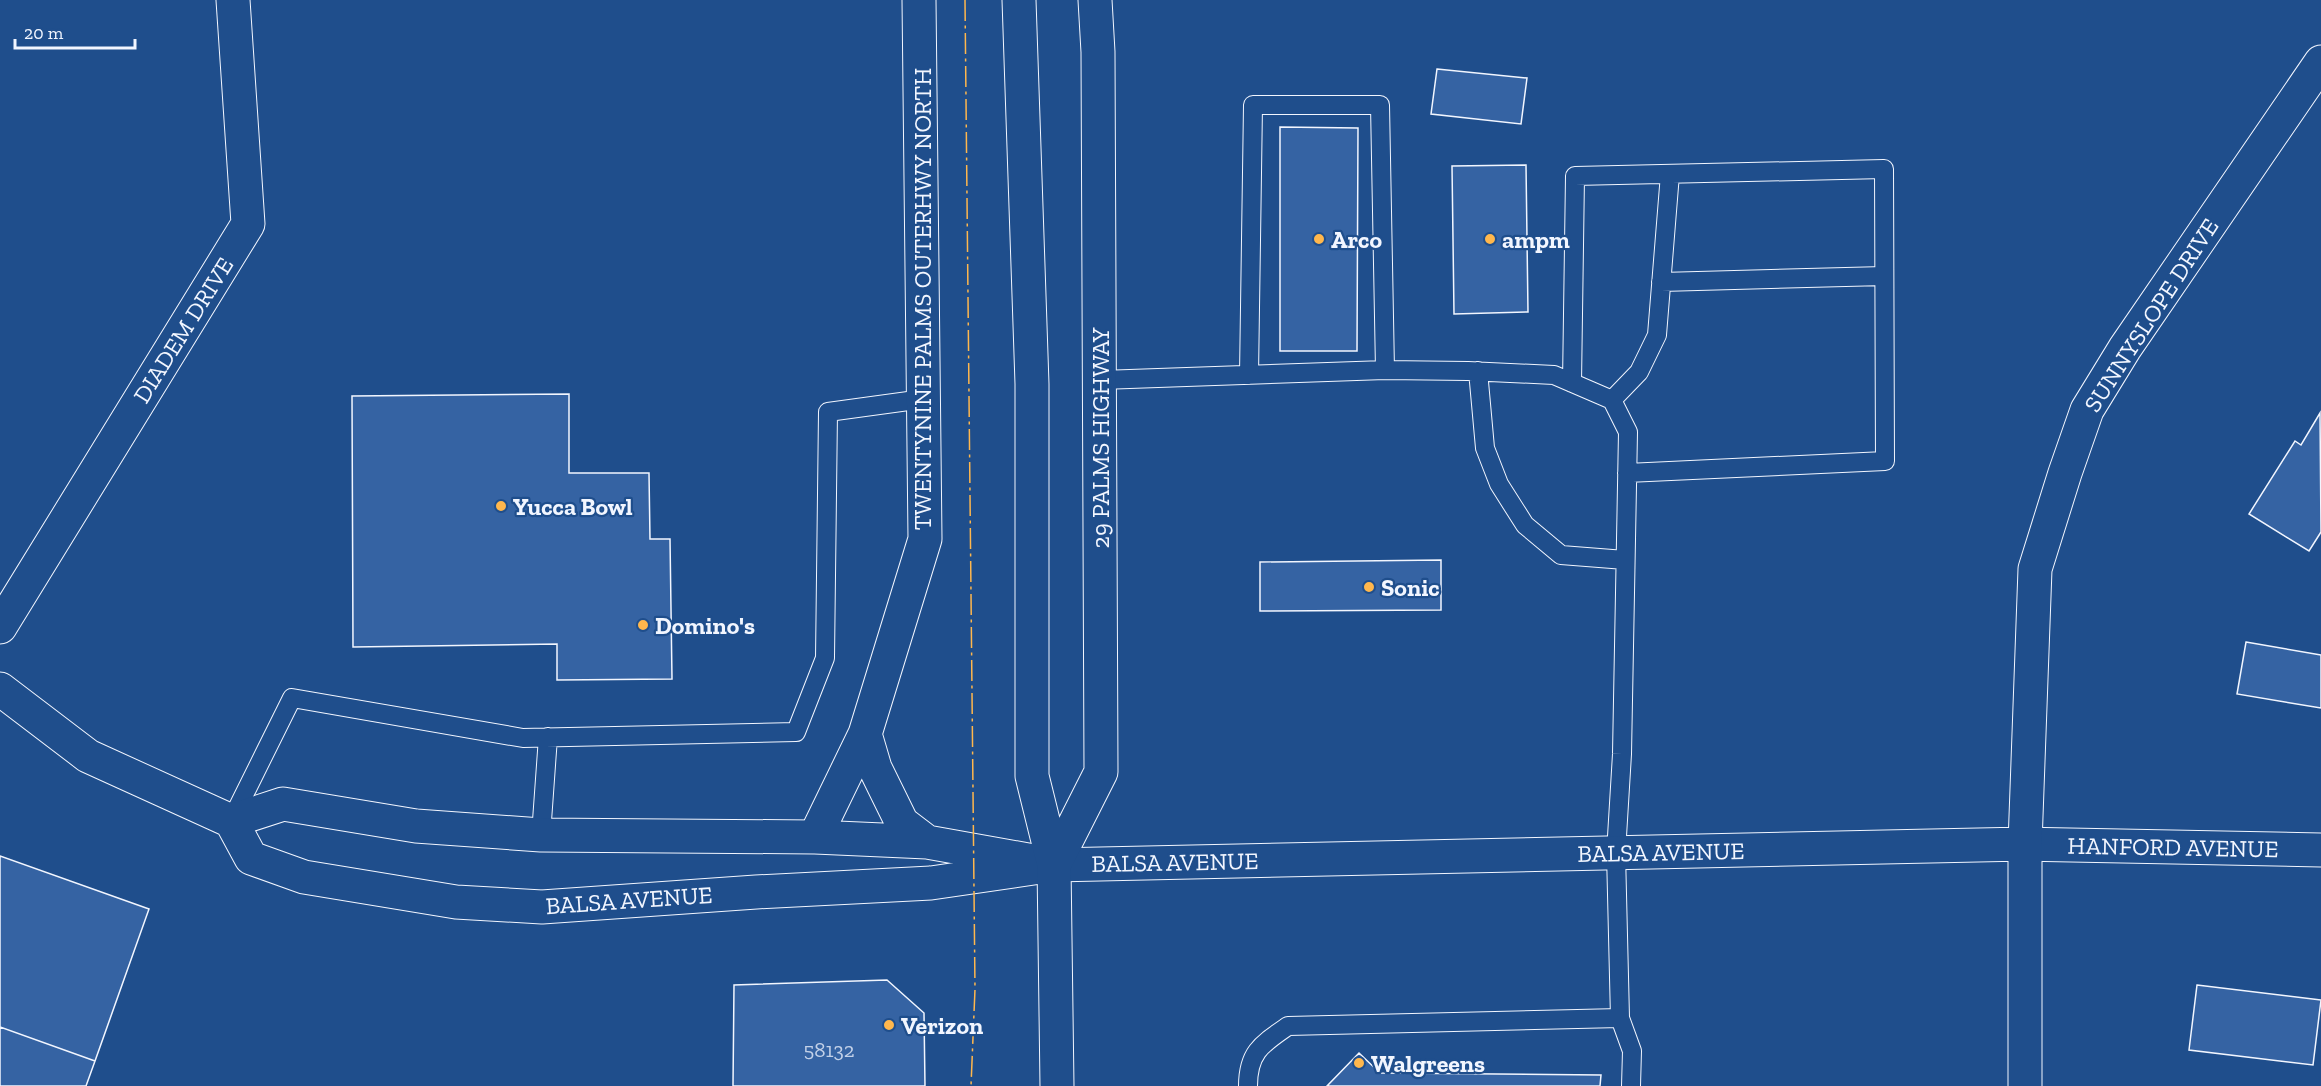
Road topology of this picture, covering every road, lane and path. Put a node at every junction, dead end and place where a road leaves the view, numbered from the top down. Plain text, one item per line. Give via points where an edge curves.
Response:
1 (233, 0) edge
2 (919, 0) edge
3 (1019, 0) edge
4 (1095, 0) edge
5 (2321, 62) edge
6 (1670, 174) junction
7 (1884, 276) junction
8 (1661, 282) junction
9 (1385, 370) junction
10 (1478, 371) junction
11 (1249, 375) junction
12 (1101, 380) junction
13 (1572, 383) junction
14 (923, 399) junction
15 (1612, 400) junction
16 (1627, 473) junction
17 (1625, 560) junction
18 (0, 627) edge
19 (0, 689) edge
20 (866, 734) junction
21 (548, 737) junction
22 (231, 821) junction
23 (540, 835) junction
24 (814, 837) junction
25 (927, 842) junction
26 (2025, 844) junction
27 (2321, 850) edge
28 (1616, 853) junction
29 (1054, 865) junction
30 (1620, 1018) junction
31 (1057, 1086) edge
32 (1248, 1086) edge
33 (1631, 1086) edge
34 (2025, 1086) edge

1 - 18 street, DIADEM DRIVE via 248,224
2 - 14 street, TWENTYNINE PALMS OUTERHWY NORTH
3 - 29 street, 29 PALMS HIGHWAY via 1032,384 1032,776
4 - 12 street, 29 PALMS HIGHWAY
5 - 26 street, SUNNYSLOPE DRIVE via 2125,348 2087,410 2035,569
6 - 7 lane via 1884,169
6 - 8 lane
6 - 13 lane via 1575,176
7 - 8 lane
7 - 16 lane via 1885,461
8 - 15 lane via 1657,335 1639,372
9 - 10 lane
9 - 11 lane
9 - 11 lane via 1380,105 1252,105
10 - 13 lane via 1554,375
10 - 17 lane via 1485,448 1499,484 1525,525 1561,555
11 - 12 lane
12 - 29 street, 29 PALMS HIGHWAY via 1101,772
13 - 15 lane
14 - 20 street, TWENTYNINE PALMS OUTERHWY NORTH via 925,539
14 - 21 lane via 828,411 825,658 796,732
15 - 16 lane via 1628,432
16 - 17 lane
17 - 28 lane
19 - 22 street via 88,756
20 - 24 street, TWENTYNINE PALMS OUTERHWY NORTH
20 - 25 street via 874,768 902,823
21 - 22 lane via 523,738 292,698
21 - 23 lane
22 - 23 street, BALSA AVENUE via 283,804 416,826
22 - 29 street, BALSA AVENUE via 251,858 304,877 456,902 542,907 931,883
23 - 24 street, BALSA AVENUE
24 - 25 street, BALSA AVENUE
25 - 29 street, BALSA AVENUE
26 - 27 street, HANFORD AVENUE
26 - 28 street, BALSA AVENUE
26 - 34 street
28 - 29 street, BALSA AVENUE
28 - 30 lane
29 - 31 street, 29 PALMS HIGHWAY
30 - 32 lane via 1288,1026 1260,1045 1248,1071
30 - 33 lane via 1632,1051

